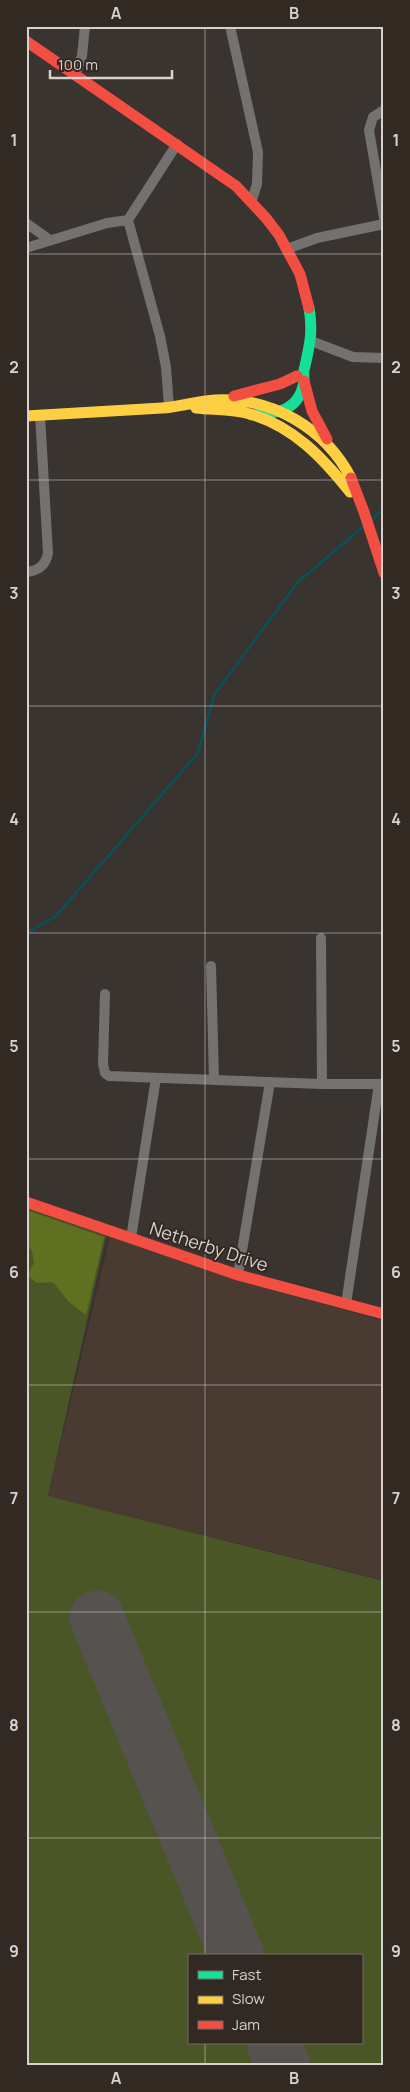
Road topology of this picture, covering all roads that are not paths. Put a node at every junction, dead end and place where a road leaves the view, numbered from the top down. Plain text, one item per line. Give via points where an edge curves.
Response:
1 (86, 26) edge
2 (230, 26) edge
3 (26, 41) edge
4 (75, 74) junction
5 (384, 110) edge
6 (177, 144) junction
7 (252, 200) junction
8 (384, 218) edge
9 (128, 220) junction
10 (26, 223) edge
11 (384, 224) edge
12 (50, 240) junction
13 (26, 248) edge
14 (287, 249) junction
15 (311, 341) junction
16 (384, 358) edge
17 (302, 376) junction
18 (216, 400) junction
19 (175, 407) junction
20 (285, 412) junction
21 (251, 414) junction
22 (40, 415) junction
23 (26, 416) edge
24 (299, 439) junction
25 (335, 452) junction
26 (361, 507) junction
27 (26, 572) edge
28 (384, 573) edge
29 (321, 938) dead end
30 (212, 966) dead end
31 (105, 994) dead end
32 (156, 1078) junction
33 (214, 1079) junction
34 (270, 1082) junction
35 (322, 1084) junction
36 (381, 1084) edge
37 (26, 1202) edge
38 (131, 1238) junction
39 (238, 1275) junction
40 (346, 1304) junction
41 (384, 1314) edge

1 - 4 street via 82,56
2 - 7 street via 258,152 257,184
3 - 4 street
4 - 6 street
5 - 8 street via 373,117 369,130
6 - 7 street
6 - 9 street
7 - 14 street
9 - 12 street
9 - 19 street via 160,336
10 - 12 street
11 - 14 street via 316,238
12 - 13 street
14 - 15 street via 304,286 310,309
15 - 16 street via 353,357
15 - 17 street
17 - 18 street
17 - 20 street via 296,400
17 - 25 street via 313,416
18 - 19 street
18 - 20 street via 243,401
19 - 21 street
19 - 22 street
20 - 21 street
20 - 24 street
20 - 25 street
21 - 24 street
22 - 23 street
22 - 27 street via 48,553 43,565
24 - 26 street via 333,470
25 - 26 street via 353,484
26 - 28 street
29 - 35 street
30 - 33 street
31 - 32 street via 103,1064 106,1075
32 - 33 street
32 - 38 street
33 - 34 street
34 - 35 street
34 - 39 street
35 - 36 street
36 - 40 street
37 - 38 street, Netherby Drive
38 - 39 street, Netherby Drive
39 - 40 street, Netherby Drive
40 - 41 street, Netherby Drive

